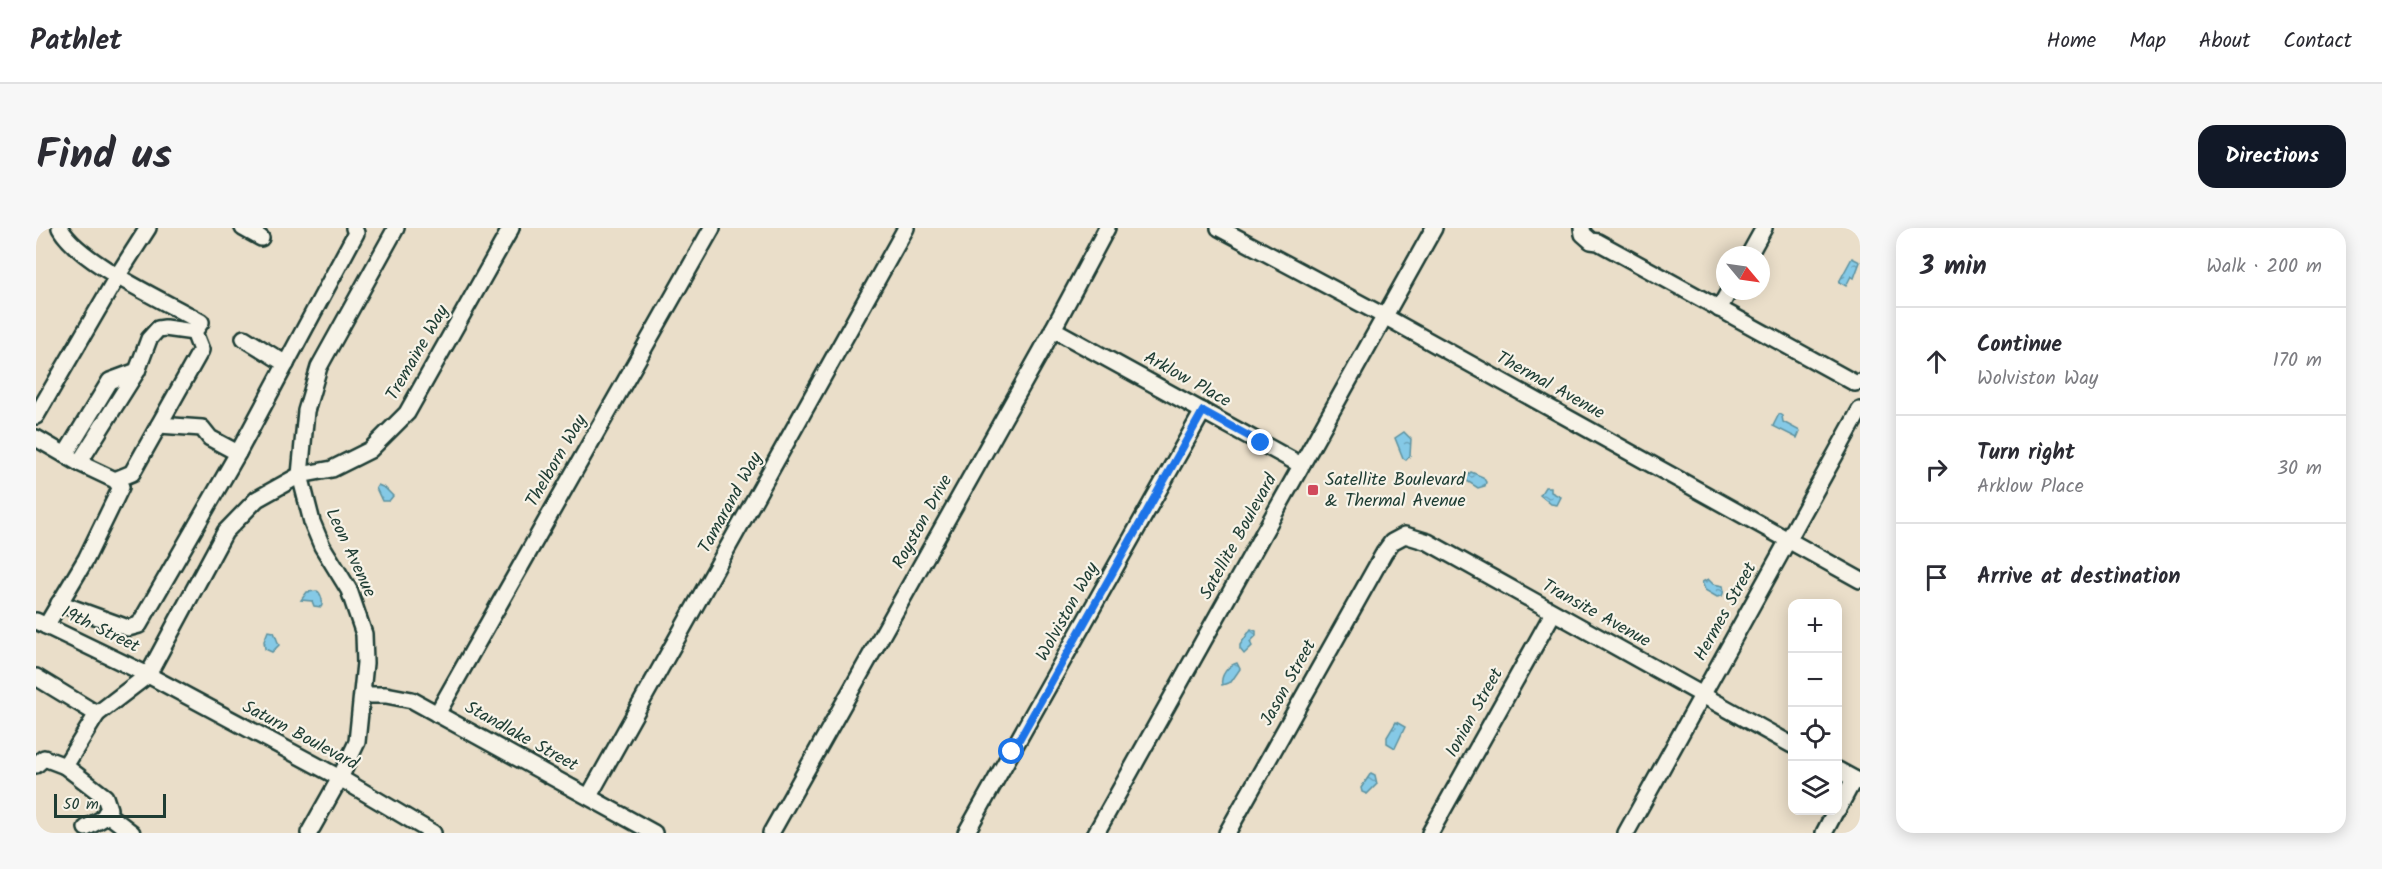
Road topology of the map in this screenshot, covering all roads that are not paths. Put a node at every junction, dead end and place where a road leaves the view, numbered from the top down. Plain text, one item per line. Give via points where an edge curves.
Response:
1 (60, 228) edge
2 (147, 228) edge
3 (243, 228) edge
4 (354, 228) edge
5 (396, 228) edge
6 (511, 228) edge
7 (712, 228) edge
8 (906, 228) edge
9 (1107, 228) edge
10 (1219, 228) edge
11 (1434, 228) edge
12 (1582, 228) edge
13 (1764, 228) edge
14 (261, 238) dead end
15 (1754, 246) edge
16 (118, 275) junction
17 (1724, 300) edge
18 (1719, 309) junction
19 (1384, 316) junction
20 (1053, 329) junction
21 (194, 332) junction
22 (244, 338) dead end
23 (286, 364) junction
24 (137, 371) junction
25 (1860, 382) edge
26 (1860, 410) edge
27 (1203, 411) junction
28 (36, 416) edge
29 (159, 425) junction
30 (36, 438) edge
31 (238, 453) junction
32 (65, 455) junction
33 (79, 463) junction
34 (1301, 465) junction
35 (300, 475) junction
36 (116, 480) junction
37 (1788, 541) junction
38 (1384, 553) joint
39 (1860, 580) edge
40 (59, 603) junction
41 (1553, 613) junction
42 (41, 623) edge
43 (148, 675) junction
44 (36, 677) edge
45 (363, 695) junction
46 (1702, 696) junction
47 (97, 714) junction
48 (437, 714) junction
49 (1788, 743) edge
50 (36, 765) edge
51 (65, 766) junction
52 (1842, 772) edge
53 (340, 778) junction
54 (1857, 781) edge
55 (589, 796) junction
56 (1842, 803) edge
57 (106, 813) junction
58 (1834, 815) edge
59 (86, 828) dead end
60 (132, 833) edge
61 (309, 833) edge
62 (434, 833) edge
63 (654, 833) edge
64 (771, 833) edge
65 (966, 833) edge
66 (1096, 833) edge
67 (1227, 833) edge
68 (1430, 833) edge
69 (1626, 833) edge
70 (1824, 833) edge

1 - 16 street via 65,238 95,263
2 - 16 street
3 - 14 street
4 - 23 street via 356,233
5 - 35 street, Leon Avenue via 319,367 306,411
6 - 35 street, Tremaine Way via 407,414 370,450 332,469
7 - 48 street, Thelborn Way
8 - 55 street, Tamarand Way
9 - 20 street, Royston Drive
10 - 19 street, Thermal Avenue
11 - 19 street, Satellite Boulevard
12 - 18 street via 1591,242 1598,242
13 - 15 street
16 - 21 street via 201,322
16 - 28 street
17 - 18 street
18 - 25 street via 1855,383
19 - 34 street, Satellite Boulevard
19 - 37 street, Thermal Avenue
20 - 27 street, Arklow Place
20 - 64 street, Royston Drive
21 - 24 street via 158,329 149,339
21 - 29 street via 201,350
22 - 23 street
23 - 31 street
24 - 32 street via 110,381
24 - 33 street
26 - 37 street, Hermes Street
27 - 34 street, Arklow Place
27 - 65 street, Wolviston Way
29 - 31 street via 202,428 210,438
29 - 36 street via 132,473
30 - 32 street
31 - 40 street via 139,625 128,628
32 - 33 street
33 - 36 street
34 - 66 street, Satellite Boulevard
35 - 43 street, Tremaine Way via 257,499 225,532
35 - 45 street, Leon Avenue via 312,522 349,591 364,634
36 - 40 street via 121,487 86,559
37 - 39 street, Thermal Avenue
37 - 46 street, Hermes Street
38 - 41 street, Transite Avenue via 1392,542 1405,535 1417,537
38 - 67 street, Jason Street
40 - 42 street
41 - 46 street, Transite Avenue
41 - 68 street, Ionian Street
42 - 43 street, 19th Street
43 - 47 street
43 - 53 street, Saturn Boulevard
44 - 47 street
45 - 48 street, Standlake Street via 386,694 412,700
45 - 53 street, Leon Avenue via 357,742
46 - 49 street, Transite Avenue
46 - 69 street, Hermes Street
47 - 51 street
48 - 55 street, Standlake Street
50 - 51 street via 44,758
51 - 57 street via 105,797 109,809
52 - 54 street
53 - 61 street, Leon Avenue
53 - 62 street, Saturn Boulevard
54 - 56 street
55 - 63 street, Standlake Street
57 - 59 street
57 - 60 street
58 - 70 street

